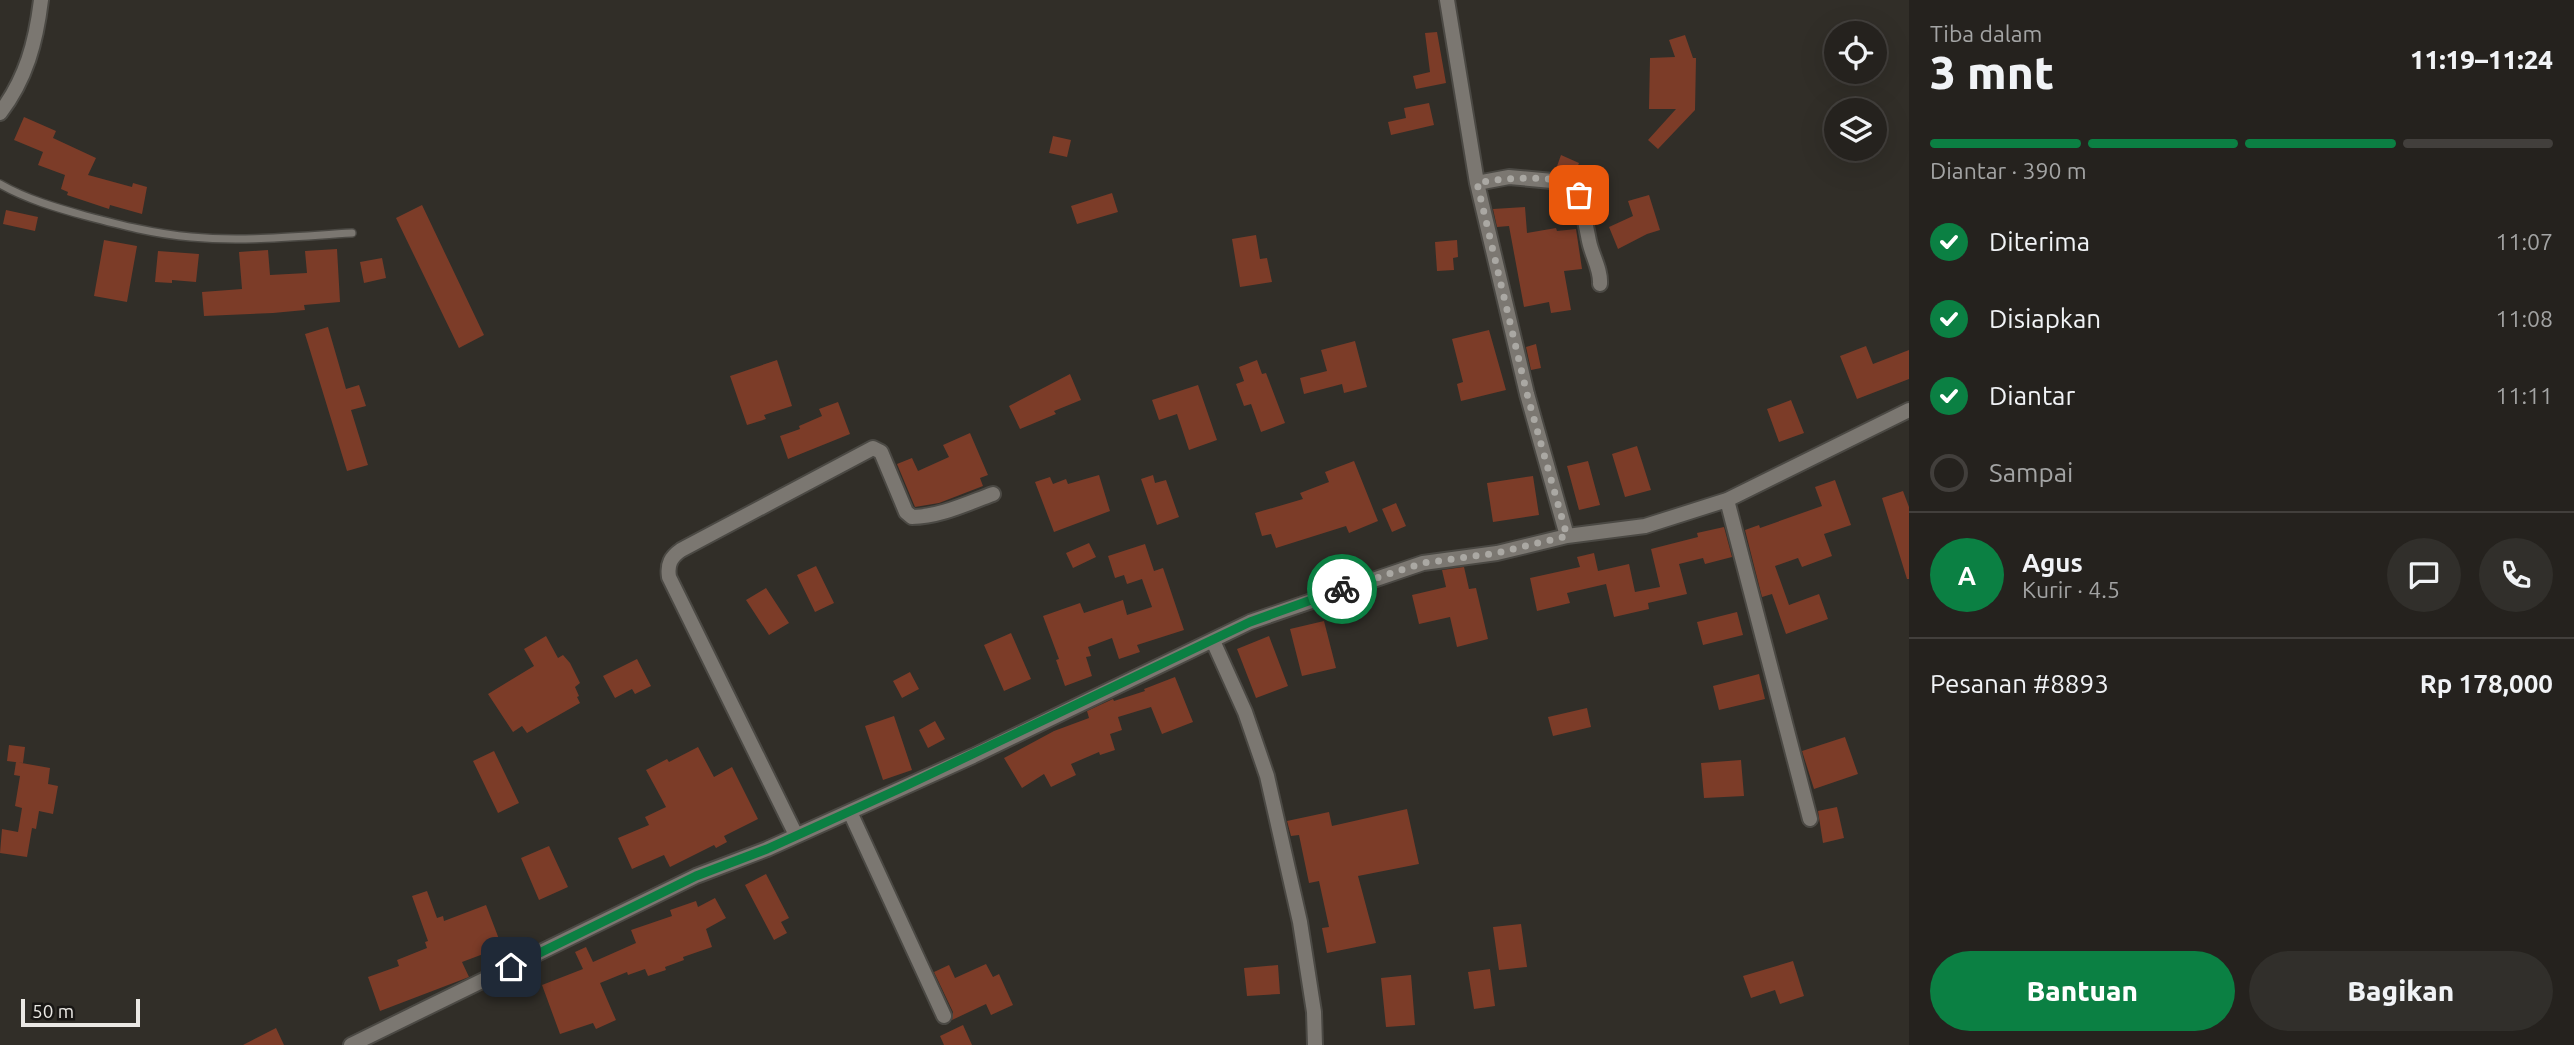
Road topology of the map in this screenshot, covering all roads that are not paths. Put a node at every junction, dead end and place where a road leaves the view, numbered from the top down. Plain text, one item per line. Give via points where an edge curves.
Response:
1 (41, 0) edge
2 (1447, 0) edge
3 (0, 113) edge
4 (1477, 183) junction
5 (0, 184) edge
6 (352, 233) dead end
7 (1600, 284) dead end
8 (1909, 410) edge
9 (993, 494) dead end
10 (1727, 500) junction
11 (1567, 536) junction
12 (1213, 640) junction
13 (850, 812) junction
14 (1810, 819) dead end
15 (796, 835) junction
16 (944, 1016) dead end
17 (351, 1045) edge
18 (1315, 1045) edge

1 - 3 street via 26,69
2 - 4 street
4 - 7 street via 1509,177 1574,183
4 - 11 street via 1527,394
5 - 6 lane via 84,216 190,237
8 - 10 street
9 - 15 street via 912,517 881,452 873,448 672,556 669,577
10 - 11 street via 1645,526
10 - 14 street
11 - 12 street via 1497,553 1423,563 1250,622
12 - 13 street
12 - 18 street via 1267,776 1300,922
13 - 15 street
13 - 16 street
15 - 17 street via 696,876

